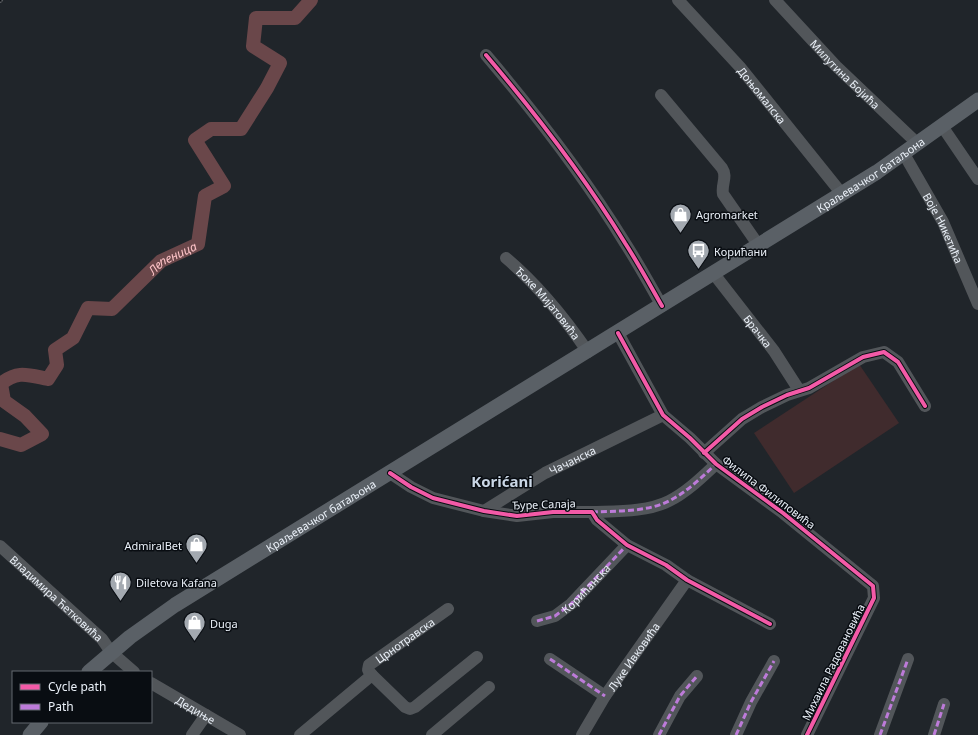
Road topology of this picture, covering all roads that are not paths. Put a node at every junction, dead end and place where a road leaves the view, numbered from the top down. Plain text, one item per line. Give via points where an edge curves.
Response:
1 (678, 0) edge
2 (775, 0) edge
3 (486, 55) dead end
4 (661, 95) dead end
5 (978, 100) edge
6 (942, 126) junction
7 (918, 144) junction
8 (904, 154) junction
9 (978, 179) edge
10 (842, 194) junction
11 (759, 246) junction
12 (506, 258) dead end
13 (714, 274) junction
14 (978, 304) edge
15 (662, 306) junction
16 (618, 333) junction
17 (588, 352) junction
18 (799, 390) junction
19 (925, 406) dead end
20 (663, 415) junction
21 (704, 453) junction
22 (716, 464) junction
23 (390, 473) junction
24 (484, 511) junction
25 (592, 512) junction
26 (627, 545) junction
27 (0, 546) edge
28 (687, 580) junction
29 (874, 598) joint
30 (448, 609) dead end
31 (537, 621) dead end
32 (770, 624) dead end
33 (111, 652) junction
34 (477, 657) dead end
35 (550, 659) dead end
36 (908, 659) dead end
37 (774, 660) dead end
38 (90, 671) edge
39 (133, 671) edge
40 (372, 674) junction
41 (697, 676) dead end
42 (152, 684) edge
43 (489, 687) dead end
44 (604, 696) junction
45 (944, 704) dead end
46 (206, 715) junction
47 (40, 723) edge
48 (30, 735) edge
49 (192, 735) edge
50 (240, 735) edge
51 (300, 735) edge
52 (432, 735) edge
53 (582, 735) edge
54 (659, 735) edge
55 (736, 735) edge
56 (807, 735) edge
57 (880, 735) edge
58 (934, 735) edge

1 - 10 street, Доњомалска via 740,67
2 - 7 street, Милутина Бојића via 836,66
3 - 15 street via 523,99 575,169 625,242
4 - 11 street via 722,168 725,178 723,194
5 - 6 main road, Краљевачког батаљона
6 - 7 main road, Краљевачког батаљона
6 - 9 street
7 - 8 main road, Краљевачког батаљона
8 - 10 main road, Краљевачког батаљона
8 - 14 street, Воје Никетића via 942,222
10 - 11 main road, Краљевачког батаљона
11 - 13 main road, Краљевачког батаљона
12 - 17 street, Ђоке Мијатовића via 525,274 565,318
13 - 15 main road, Краљевачког батаљона
13 - 18 street, Брачка via 774,351
15 - 16 main road, Краљевачког батаљона
16 - 17 main road, Краљевачког батаљона
16 - 20 street, Филипа Филиповића
17 - 23 main road, Краљевачког батаљона
18 - 19 street via 809,388 863,357 884,352 898,362
18 - 21 street via 742,419
20 - 21 street, Филипа Филиповића
20 - 24 street, Чачанска via 545,473
21 - 22 street, Филипа Филиповића
22 - 25 street, Ђуре Салаја via 669,501 626,511
22 - 29 street, Филипа Филиповића via 867,579 873,586
23 - 24 street, Ђуре Салаја via 433,498
23 - 33 main road, Краљевачког батаљона via 175,605
24 - 25 street, Ђуре Салаја via 517,516 553,512
25 - 26 street, Ђуре Салаја via 597,520
26 - 28 street, Ђуре Салаја via 666,565
26 - 31 street, Корићанска via 571,604 554,616
27 - 33 street, Владимира Ћетковића via 95,633
28 - 32 street, Ђуре Салаја
28 - 44 street, Луке Ивковића
29 - 56 street, Михаила Радовановића
30 - 40 street, Црнотравска via 369,665 368,670
33 - 38 main road, Краљевачког батаљона
33 - 39 street
34 - 40 street via 410,709
35 - 44 street
36 - 57 street
37 - 55 street
40 - 51 street
41 - 54 street via 680,696
42 - 46 street, Дедиње
43 - 52 street
44 - 53 street, Луке Ивковића
45 - 58 street
46 - 49 street
46 - 50 street, Дедиње
47 - 48 main road

